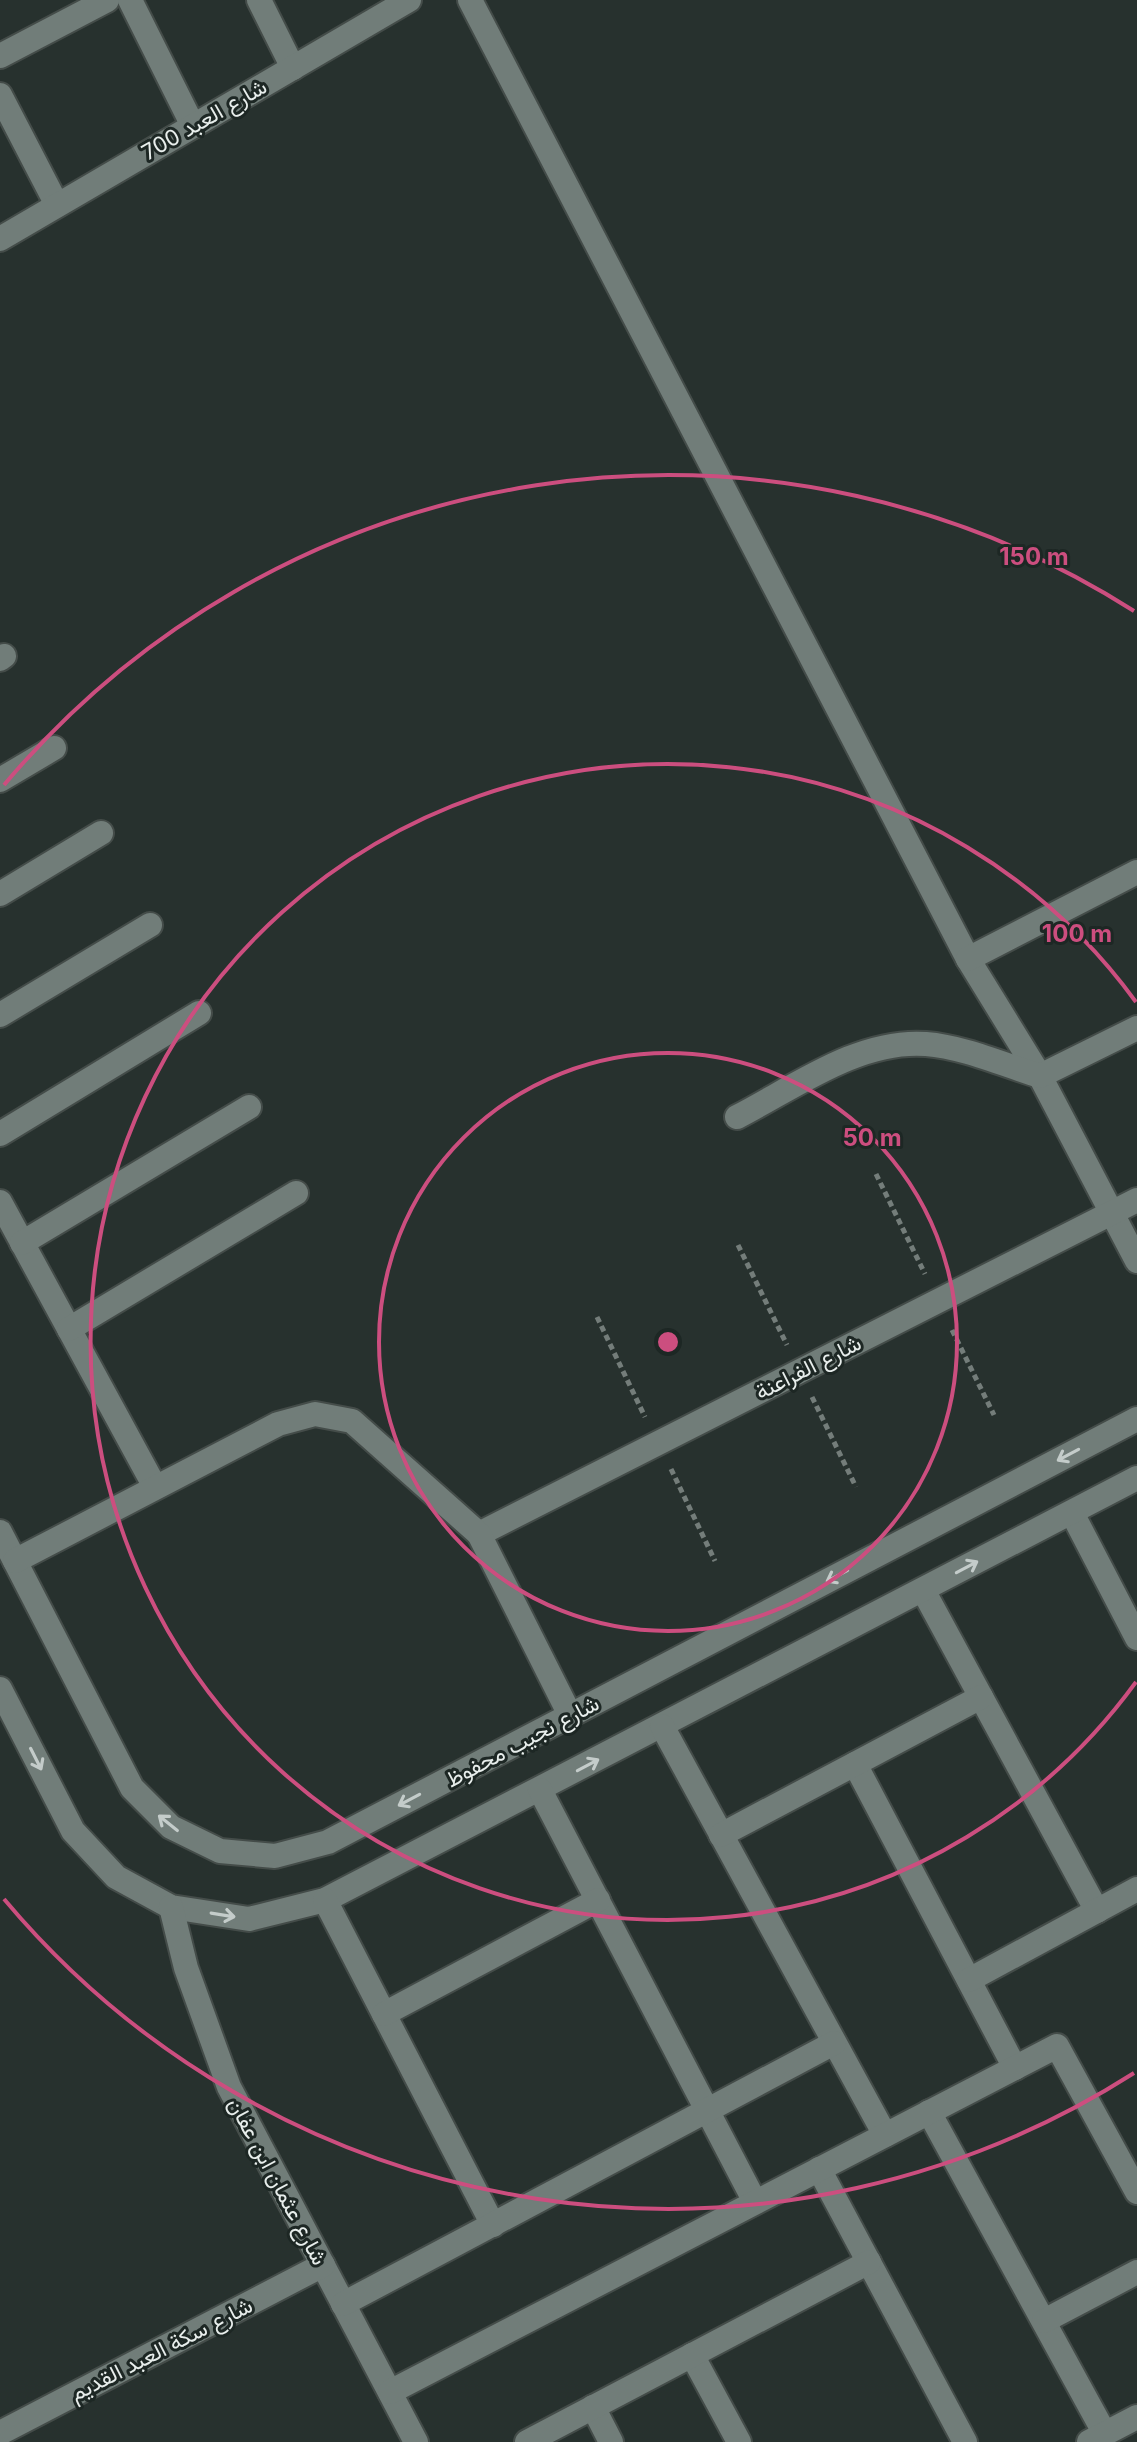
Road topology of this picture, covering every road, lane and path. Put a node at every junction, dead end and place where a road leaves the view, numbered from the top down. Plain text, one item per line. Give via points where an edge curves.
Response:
1 (107, 0) edge
2 (130, 0) edge
3 (259, 0) edge
4 (409, 0) edge
5 (470, 0) edge
6 (0, 56) edge
7 (293, 68) junction
8 (0, 95) edge
9 (193, 126) junction
10 (57, 205) junction
11 (0, 239) edge
12 (54, 748) dead end
13 (0, 780) edge
14 (101, 833) dead end
15 (1137, 872) edge
16 (0, 894) edge
17 (150, 925) dead end
18 (968, 959) junction
19 (199, 1013) dead end
20 (0, 1015) edge
21 (1137, 1028) edge
22 (1040, 1076) junction
23 (249, 1107) dead end
24 (737, 1117) dead end
25 (0, 1134) edge
26 (296, 1193) dead end
27 (1137, 1200) edge
28 (0, 1202) edge
29 (1111, 1214) junction
30 (22, 1243) junction
31 (1137, 1261) edge
32 (69, 1329) junction
33 (1137, 1419) edge
34 (1137, 1478) edge
35 (155, 1487) junction
36 (1072, 1513) junction
37 (0, 1532) edge
38 (479, 1534) junction
39 (15, 1561) junction
40 (923, 1590) junction
41 (1137, 1638) edge
42 (0, 1689) edge
43 (981, 1697) junction
44 (570, 1715) junction
45 (662, 1726) junction
46 (855, 1764) junction
47 (540, 1790) junction
48 (721, 1835) junction
49 (1135, 1893) edge
50 (325, 1900) junction
51 (598, 1900) junction
52 (171, 1907) junction
53 (1097, 1911) junction
54 (969, 1980) junction
55 (384, 2014) junction
56 (834, 2043) junction
57 (1015, 2068) junction
58 (707, 2111) junction
59 (929, 2112) junction
60 (885, 2135) junction
61 (819, 2169) junction
62 (1137, 2192) edge
63 (755, 2202) junction
64 (493, 2225) junction
65 (869, 2262) junction
66 (323, 2265) junction
67 (1137, 2272) edge
68 (343, 2304) junction
69 (1044, 2321) junction
70 (692, 2355) junction
71 (390, 2392) junction
72 (593, 2407) junction
73 (1137, 2417) edge
74 (0, 2433) edge
75 (1097, 2438) edge
76 (416, 2442) edge
77 (527, 2442) edge
78 (611, 2442) edge
79 (739, 2442) edge
80 (965, 2442) edge

1 - 6 street
2 - 9 street
3 - 7 street
4 - 7 street, شارع العبد 700
5 - 18 street
7 - 9 street, شارع العبد 700
8 - 10 street
9 - 10 street, شارع العبد 700
10 - 11 street, شارع العبد 700
12 - 13 street
14 - 16 street
15 - 18 street
17 - 20 street
18 - 22 street
19 - 25 street
21 - 22 street
22 - 24 street via 929,1044 895,1044 864,1052
22 - 29 street
23 - 30 street
26 - 32 street
27 - 29 street, شارع الفراعنة
28 - 30 street
29 - 31 street
29 - 38 street, شارع الفراعنة
30 - 32 street
32 - 35 street
33 -> 44 street, شارع نجيب محفوظ
34 - 36 street
35 - 38 street via 278,1424 315,1414 352,1421
35 - 39 street
40 -> 36 street
36 - 41 street
37 - 39 street, شارع نجيب محفوظ
38 - 44 street
44 -> 39 street, شارع نجيب محفوظ via 328,1842 275,1856 220,1851 171,1827 132,1788
40 - 43 street
40 - 45 street
42 -> 52 street via 73,1831 116,1877
43 - 46 street
43 - 53 street
47 -> 45 street
45 - 48 street
46 - 48 street
46 - 54 street
47 - 50 street
47 - 51 street
48 - 56 street
49 - 53 street
52 -> 50 street via 249,1919
50 - 55 street
51 - 55 street
51 - 58 street
52 - 66 street, شارع عثمان ابن عفان via 195,1998 229,2087
53 - 54 street
54 - 57 street
55 - 64 street
56 - 58 street
56 - 60 street
57 - 59 street
57 - 62 street via 1057,2046
58 - 63 street
58 - 64 street
59 - 60 street
59 - 69 street
60 - 61 street
61 - 63 street
61 - 65 street
63 - 71 street
64 - 68 street
65 - 70 street
65 - 80 street
66 - 68 street, شارع عثمان ابن عفان
66 - 74 street, شارع سكة العبد القديم
67 - 69 street
68 - 71 street, شارع عثمان ابن عفان
69 - 75 street
70 - 72 street
70 - 79 street
71 - 76 street, شارع عثمان ابن عفان
72 - 77 street
72 - 78 street
73 - 75 street

